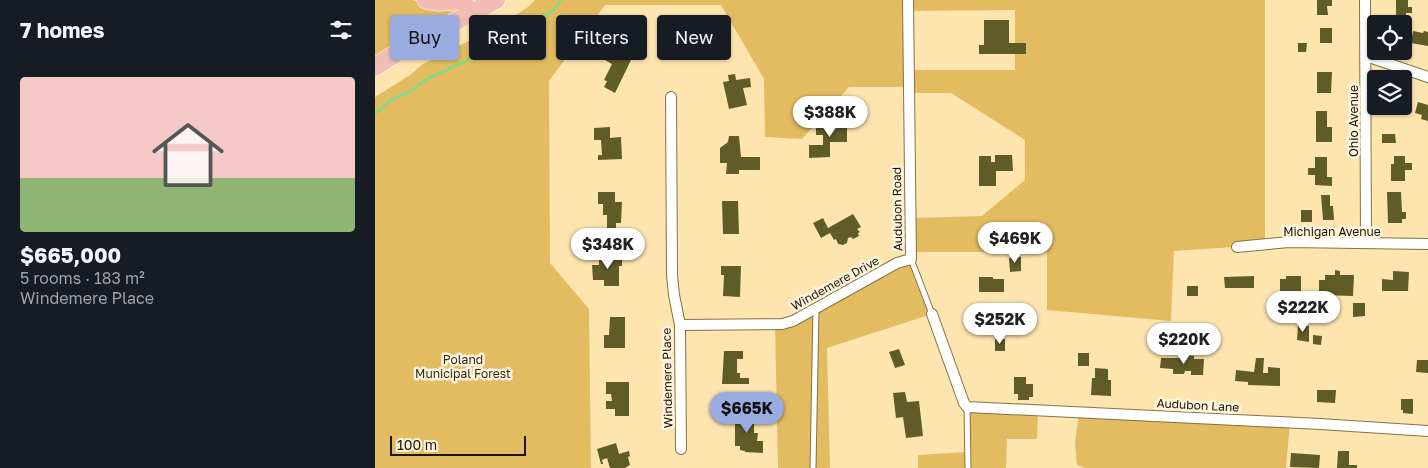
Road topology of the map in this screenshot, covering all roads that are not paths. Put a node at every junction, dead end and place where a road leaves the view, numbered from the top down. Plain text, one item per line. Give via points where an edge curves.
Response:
1 (426, 0) edge
2 (465, 0) edge
3 (496, 0) edge
4 (908, 0) edge
5 (1365, 0) edge
6 (1365, 56) junction
7 (375, 67) edge
8 (1428, 77) edge
9 (671, 97) dead end
10 (1366, 243) junction
11 (1428, 244) edge
12 (1237, 248) dead end
13 (911, 259) junction
14 (816, 309) junction
15 (932, 314) joint
16 (680, 325) junction
17 (967, 407) junction
18 (1428, 431) edge
19 (681, 449) dead end
20 (813, 468) edge
21 (968, 468) edge

1 - 2 highway
3 - 7 highway
4 - 13 street, Audubon Road
5 - 6 street, Ohio Avenue
6 - 8 street
6 - 10 street, Ohio Avenue
9 - 16 street, Windemere Place via 672,275
10 - 11 street, Michigan Avenue
10 - 12 street, Michigan Avenue via 1289,242
13 - 14 street, Windemere Drive via 897,263
13 - 15 lane, Audubon Road
14 - 16 street, Windemere Drive via 782,324
14 - 20 lane
15 - 17 street, Audubon Road
16 - 19 street, Windemere Place
17 - 18 street, Audubon Lane
17 - 21 lane

